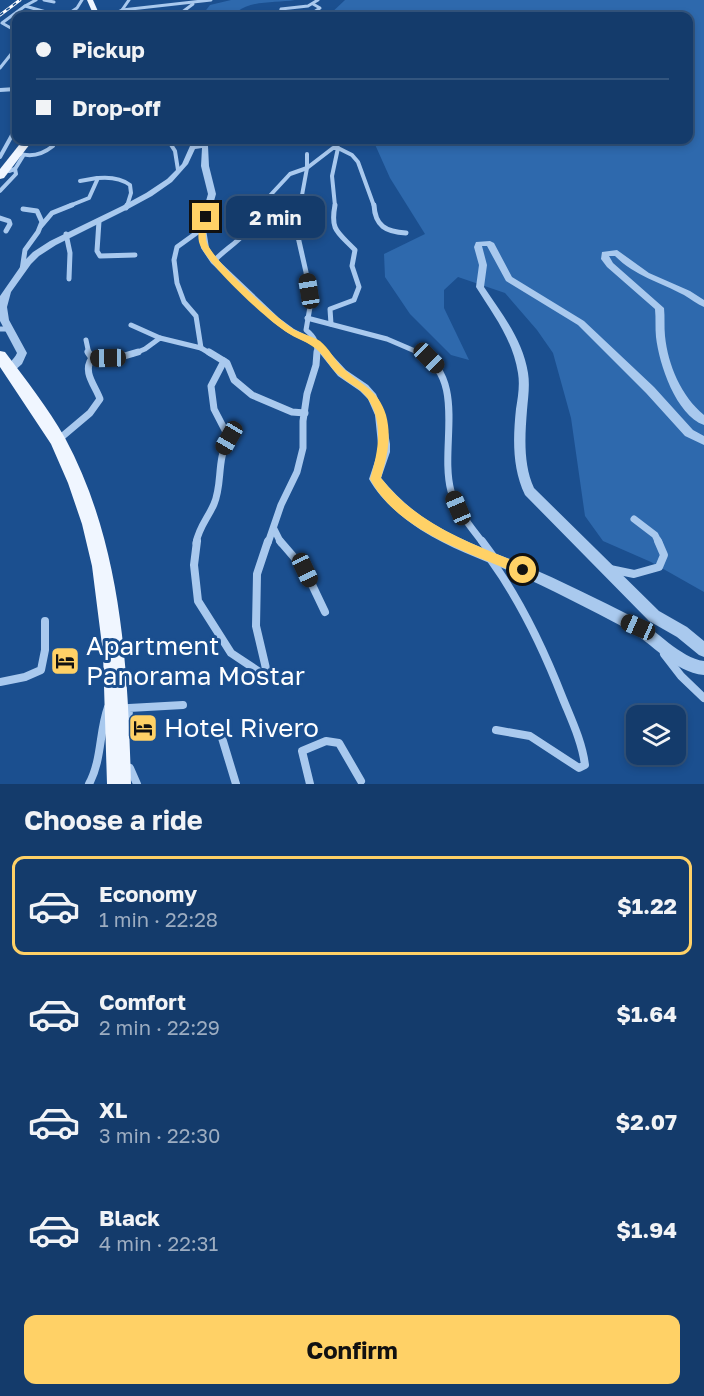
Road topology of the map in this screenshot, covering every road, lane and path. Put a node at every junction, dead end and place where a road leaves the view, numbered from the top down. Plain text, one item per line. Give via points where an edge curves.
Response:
1 (36, 0) edge
2 (44, 0) edge
3 (82, 0) edge
4 (129, 0) edge
5 (182, 0) edge
6 (211, 0) edge
7 (318, 0) edge
8 (54, 2) dead end
9 (200, 2) junction
10 (313, 4) junction
11 (25, 6) junction
12 (147, 8) junction
13 (140, 9) junction
14 (122, 10) junction
15 (17, 12) edge
16 (48, 12) edge
17 (71, 12) edge
18 (118, 12) edge
19 (138, 12) edge
20 (182, 12) edge
21 (280, 12) edge
22 (315, 12) edge
23 (3, 62) edge
24 (0, 68) edge
25 (12, 135) edge
26 (26, 144) edge
27 (51, 144) edge
28 (171, 144) edge
29 (338, 148) junction
30 (20, 154) junction
31 (307, 154) dead end
32 (0, 157) edge
33 (307, 168) junction
34 (15, 169) junction
35 (178, 170) junction
36 (4, 173) edge
37 (98, 178) junction
38 (80, 181) dead end
39 (0, 191) edge
40 (264, 202) dead end
41 (126, 208) junction
42 (23, 209) dead end
43 (0, 218) edge
44 (99, 221) junction
45 (41, 226) junction
46 (202, 229) junction
47 (6, 231) dead end
48 (246, 232) dead end
49 (406, 233) dead end
50 (66, 234) junction
51 (135, 255) dead end
52 (214, 261) junction
53 (22, 271) junction
54 (69, 279) dead end
55 (704, 304) edge
56 (307, 318) junction
57 (331, 324) junction
58 (131, 325) dead end
59 (3, 329) edge
60 (160, 338) junction
61 (86, 340) dead end
62 (317, 344) junction
63 (201, 348) junction
64 (92, 358) junction
65 (224, 361) junction
66 (4, 362) edge
67 (305, 413) junction
68 (704, 421) edge
69 (57, 440) junction
70 (704, 441) edge
71 (634, 519) dead end
72 (273, 528) junction
73 (489, 555) junction
74 (602, 565) junction
75 (325, 612) dead end
76 (45, 621) dead end
77 (652, 636) junction
78 (704, 650) edge
79 (702, 671) edge
80 (0, 682) edge
81 (116, 690) junction
82 (704, 698) edge
83 (183, 705) dead end
84 (219, 728) dead end
85 (496, 730) dead end
86 (123, 778) edge
87 (361, 782) dead end
88 (89, 784) edge
89 (137, 784) edge
90 (236, 784) edge
91 (310, 784) edge

1 - 11 street
2 - 8 street
3 - 17 street
4 - 14 street
5 - 12 street
6 - 9 street
7 - 10 street
9 - 12 street
9 - 20 street
10 - 21 street
10 - 22 street via 320,7
11 - 15 street
11 - 16 street
12 - 13 street
13 - 14 street
13 - 19 street
14 - 18 street
23 - 24 street
25 - 32 street
26 - 30 main road
27 - 30 street via 51,148
28 - 35 street via 176,151
29 - 33 street
29 - 49 street via 356,156 374,202 375,219 381,227
29 - 57 street via 332,176 332,221 355,250 352,266 359,287 354,300 330,309
30 - 34 street
30 - 36 main road
31 - 33 street
33 - 40 street via 290,174
33 - 56 street via 296,228 309,291
34 - 36 street
34 - 39 street via 16,174
35 - 41 street via 164,184
35 - 46 street via 191,157 192,147 206,146 205,166 212,194
37 - 38 street
37 - 41 street via 123,180 130,185
37 - 45 street via 89,198 52,213
41 - 44 street
42 - 45 street via 37,211
43 - 47 street via 9,221
44 - 50 street
44 - 51 street via 100,256
45 - 53 street via 36,238 25,248
46 - 52 street via 203,243
46 - 63 street via 177,247 175,266 184,302 199,327
48 - 52 street
50 - 53 street via 36,253
50 - 54 street
52 - 62 street via 276,320
53 - 59 street via 5,295
55 - 68 street via 646,275 617,253 605,254 610,265 659,308 661,339 676,392 690,411
56 - 57 street
56 - 62 street via 306,330
57 - 73 street via 406,347 429,358 440,369 446,386 450,487 458,508
58 - 60 street
59 - 66 street via 20,347 21,358
60 - 63 street
60 - 64 street via 137,354
61 - 64 street
62 - 67 street
62 - 73 street via 342,373 364,388 381,415 384,452 375,479 381,487 437,534
63 - 65 street
64 - 69 street via 86,371 100,399 90,413
65 - 67 street via 234,380 252,395 292,412
65 - 72 street via 211,386 214,409 229,438 222,450 215,502 199,529 196,544 198,601 231,653 268,677 256,626 255,592
66 - 69 main road
67 - 72 street via 297,472
69 - 81 main road via 80,492 98,553 112,626
70 - 74 street via 689,434 581,323 509,279 490,243 479,244 483,265 480,287 514,340 523,372 519,437 523,477 534,498
71 - 74 street via 655,535 664,555 659,567 634,574
72 - 75 street via 282,546 305,570
73 - 77 street
73 - 85 street via 551,668 585,765 579,768 571,764 530,736
74 - 78 street via 654,616
76 - 80 street via 41,670
77 - 79 street
77 - 82 street via 672,666
81 - 86 main road
81 - 88 street via 104,716 96,769
83 - 86 street via 129,708
84 - 90 street
86 - 89 street
87 - 91 street via 339,743 326,741 302,751

